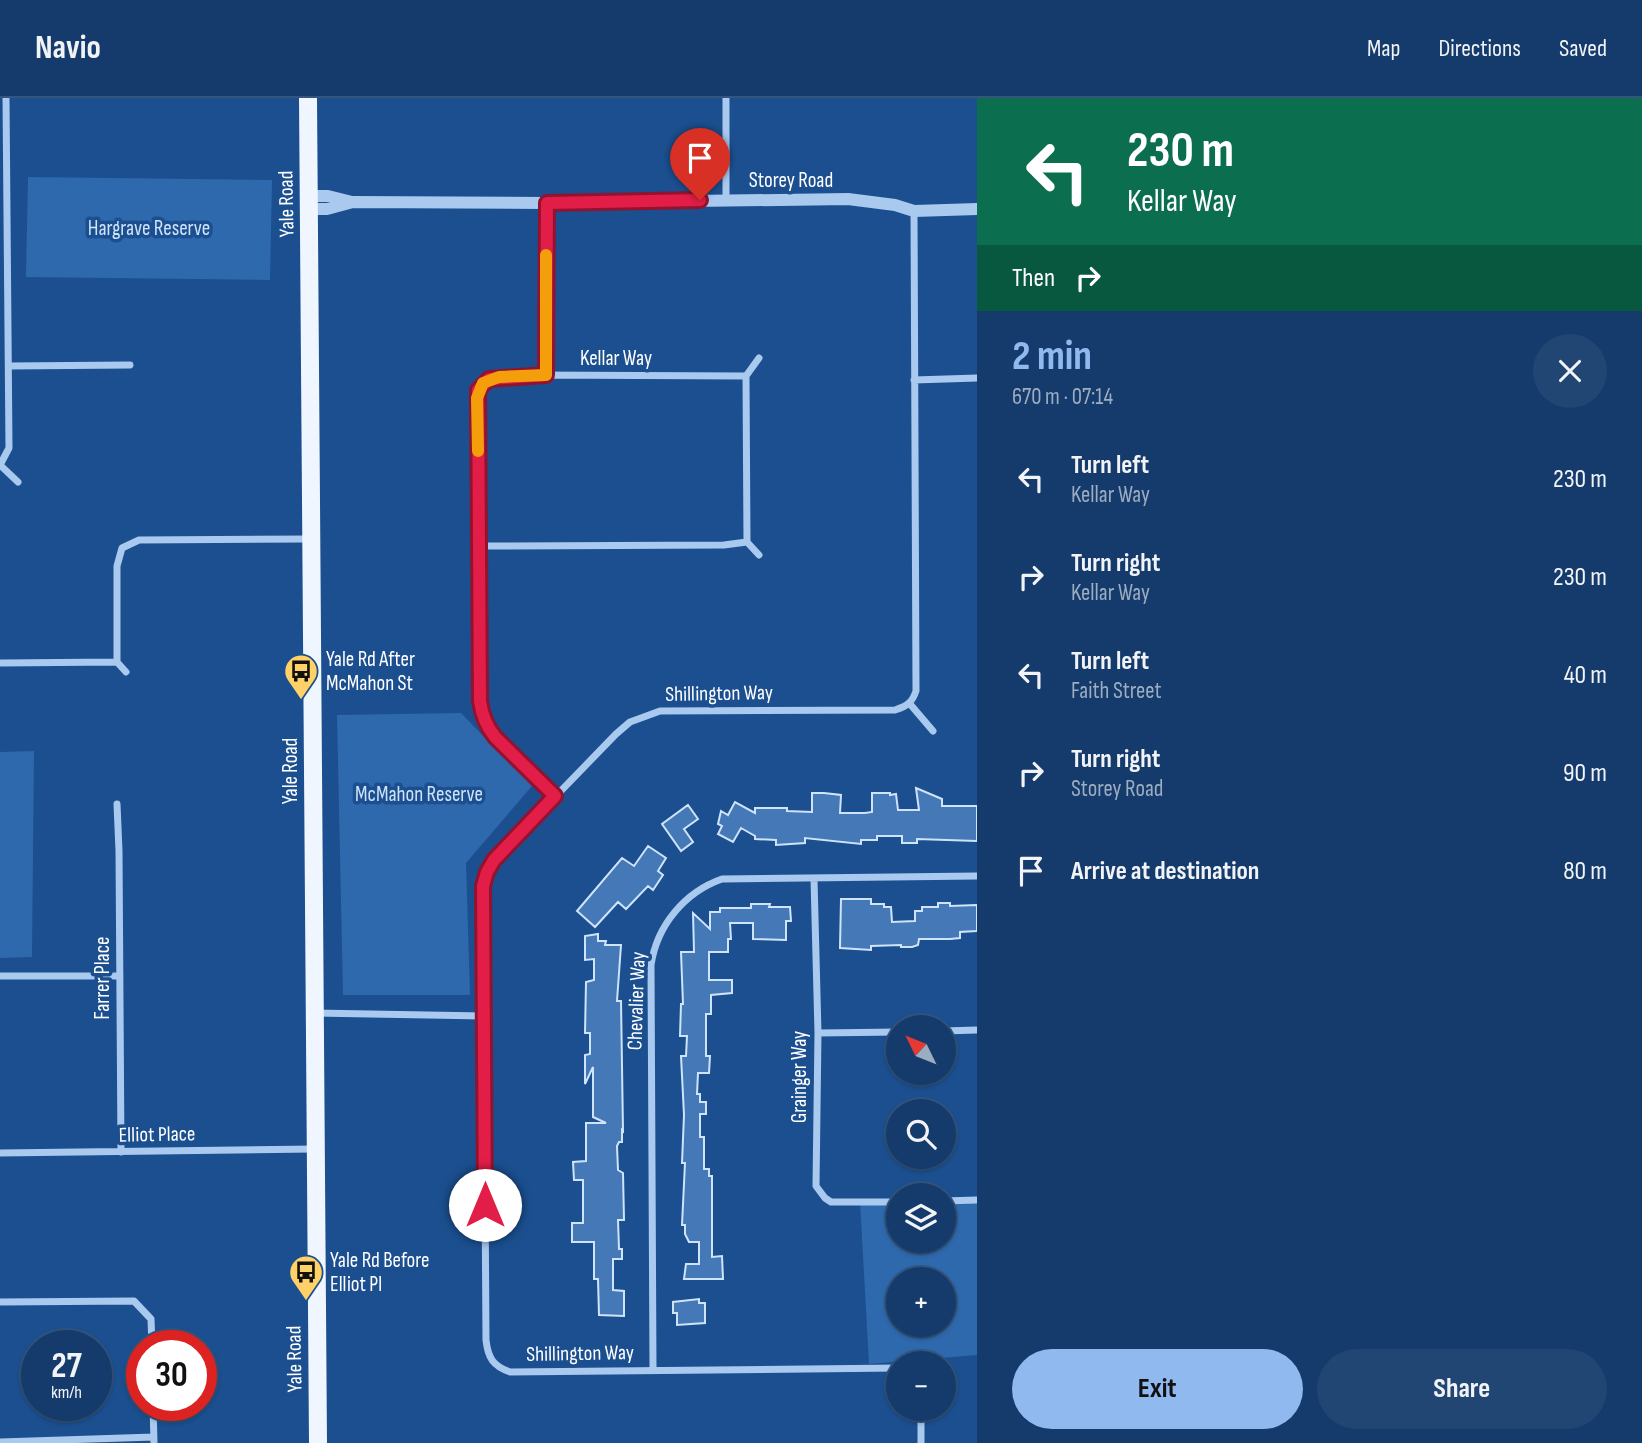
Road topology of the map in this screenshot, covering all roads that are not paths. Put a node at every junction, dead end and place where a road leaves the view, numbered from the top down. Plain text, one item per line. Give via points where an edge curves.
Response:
1 (6, 98) edge
2 (308, 98) edge
3 (726, 98) edge
4 (726, 200) junction
5 (309, 203) junction
6 (547, 203) junction
7 (977, 209) edge
8 (914, 211) junction
9 (759, 358) dead end
10 (130, 365) dead end
11 (9, 366) junction
12 (546, 375) junction
13 (746, 376) junction
14 (977, 378) edge
15 (914, 380) junction
16 (0, 465) edge
17 (18, 482) dead end
18 (311, 539) junction
19 (747, 542) junction
20 (481, 546) junction
21 (759, 555) dead end
22 (117, 662) junction
23 (0, 663) edge
24 (126, 672) dead end
25 (910, 704) junction
26 (933, 731) dead end
27 (555, 796) junction
28 (117, 804) dead end
29 (977, 876) edge
30 (814, 879) junction
31 (0, 976) edge
32 (120, 976) junction
33 (314, 1013) junction
34 (484, 1016) junction
35 (977, 1030) edge
36 (956, 1031) edge
37 (886, 1032) edge
38 (818, 1033) junction
39 (315, 1149) junction
40 (0, 1153) edge
41 (121, 1153) junction
42 (977, 1200) edge
43 (956, 1201) edge
44 (886, 1202) edge
45 (0, 1302) edge
46 (151, 1330) edge
47 (886, 1368) edge
48 (653, 1369) junction
49 (153, 1421) edge
50 (921, 1421) edge
51 (154, 1440) edge
52 (0, 1442) edge
53 (317, 1443) edge
54 (921, 1443) edge

1 - 11 street
2 - 5 main road, Yale Road
3 - 4 street
4 - 6 street, Storey Road
4 - 8 street, Storey Road via 848,199
5 - 6 street, Storey Road via 327,209 352,202
5 - 18 main road, Yale Road
6 - 12 street
7 - 8 street, Storey Road
8 - 15 street
9 - 13 street
10 - 11 street
11 - 16 street via 9,447
12 - 13 street, Kellar Way
12 - 20 street, Kellar Way via 489,379 478,390
13 - 19 street
14 - 15 street
15 - 25 street via 916,691
16 - 17 street
18 - 22 street via 139,540 122,548 117,566
18 - 33 main road, Yale Road
19 - 20 street
19 - 21 street
20 - 27 street, Kellar Way via 482,715 495,737
22 - 23 street
22 - 24 street
25 - 26 street
25 - 27 street, Shillington Way via 895,710 660,711 630,722
27 - 34 street, Shillington Way via 487,872 483,886
28 - 32 street, Farrer Place
29 - 30 street, Chevalier Way
30 - 38 street, Grainger Way
30 - 48 street, Chevalier Way via 722,879 704,886 673,915 654,947
31 - 32 street
32 - 41 street, Farrer Place
33 - 34 street
33 - 39 main road, Yale Road
34 - 48 street, Shillington Way via 488,1353 493,1363 510,1372
35 - 36 street
37 - 38 street
38 - 44 street, Grainger Way via 816,1186 831,1202
39 - 41 street, Elliot Place
39 - 53 main road, Yale Road
40 - 41 street, Elliot Place
42 - 43 street
45 - 46 street via 134,1301 151,1319
47 - 48 street, Shillington Way
49 - 51 street
50 - 54 street
51 - 52 street

